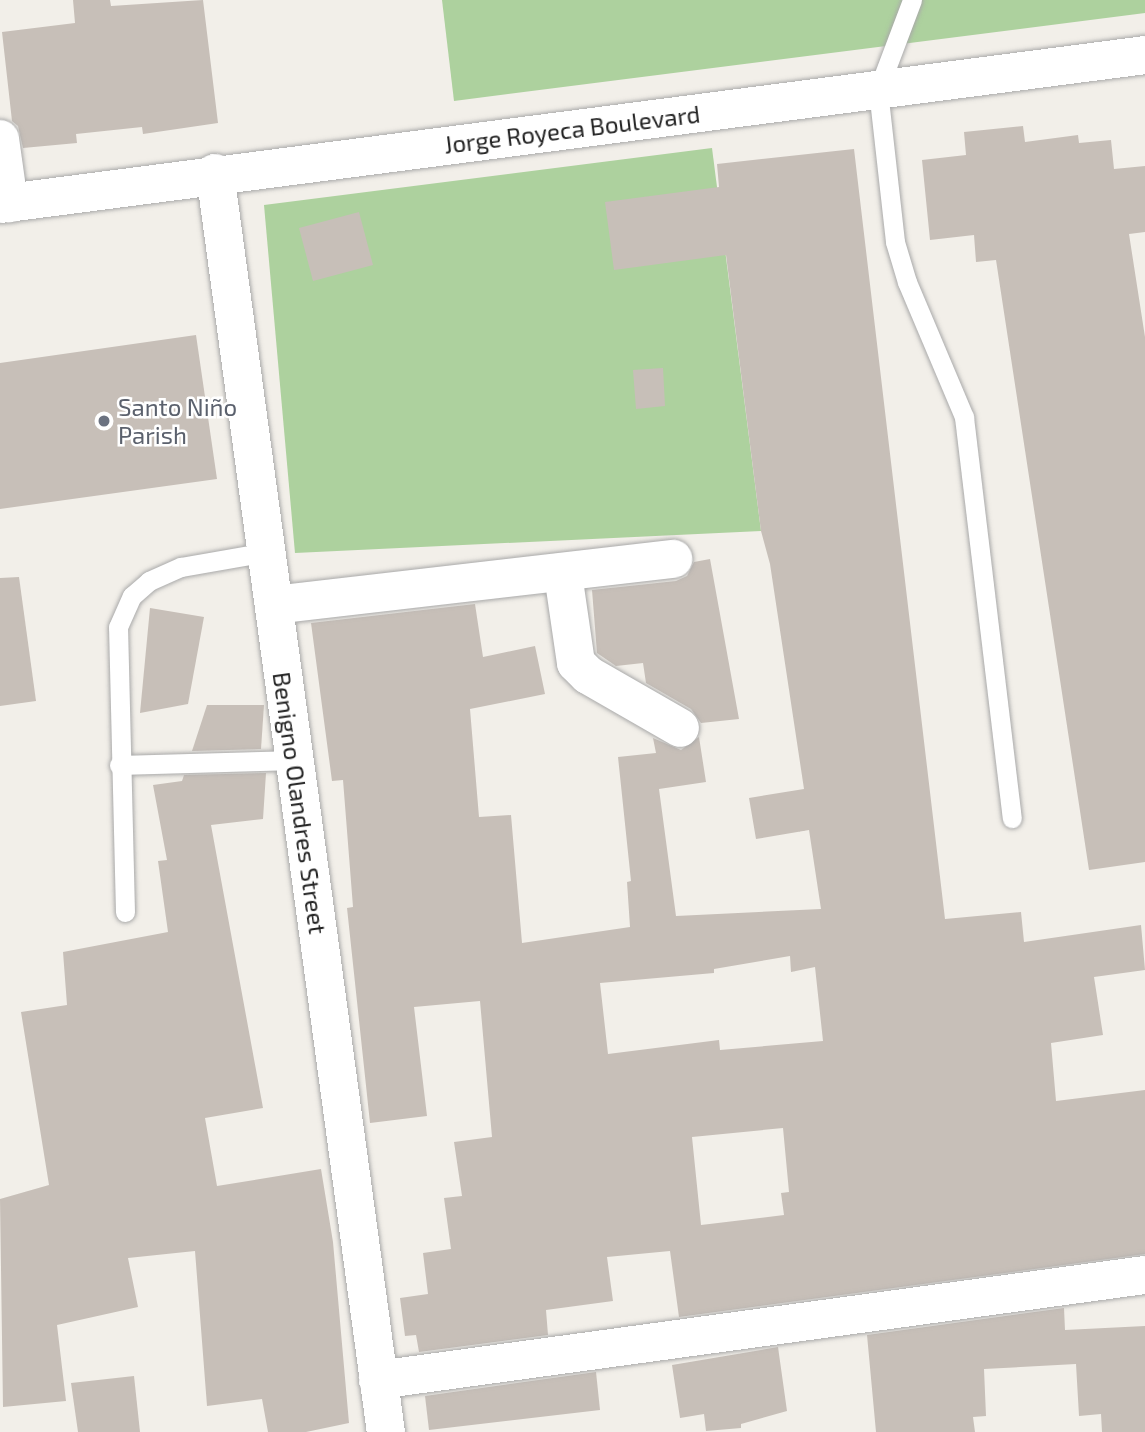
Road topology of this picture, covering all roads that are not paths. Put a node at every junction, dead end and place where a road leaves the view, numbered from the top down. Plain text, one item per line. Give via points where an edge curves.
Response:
1 (912, 0) edge
2 (1145, 55) edge
3 (878, 90) junction
4 (0, 139) edge
5 (215, 173) junction
6 (4, 203) edge
7 (267, 552) junction
8 (673, 559) dead end
9 (563, 574) junction
10 (274, 605) junction
11 (681, 728) dead end
12 (295, 760) junction
13 (119, 765) junction
14 (1012, 818) dead end
15 (125, 912) dead end
16 (1145, 1275) edge
17 (378, 1380) junction
18 (386, 1432) edge

1 - 3 lane
2 - 3 street, Jorge Royeca Boulevard
3 - 5 street, Jorge Royeca Boulevard
3 - 14 lane via 895,242 907,282 964,417
4 - 6 street
5 - 6 street, Jorge Royeca Boulevard
5 - 7 street, Benigno Olandres Street
7 - 10 street, Benigno Olandres Street
7 - 13 lane via 181,567 132,596 118,627
8 - 9 street
9 - 10 street
9 - 11 street via 576,663 588,675
10 - 12 street, Benigno Olandres Street
12 - 13 lane
12 - 17 street, Benigno Olandres Street
13 - 15 lane
16 - 17 street
17 - 18 street, Benigno Olandres Street

